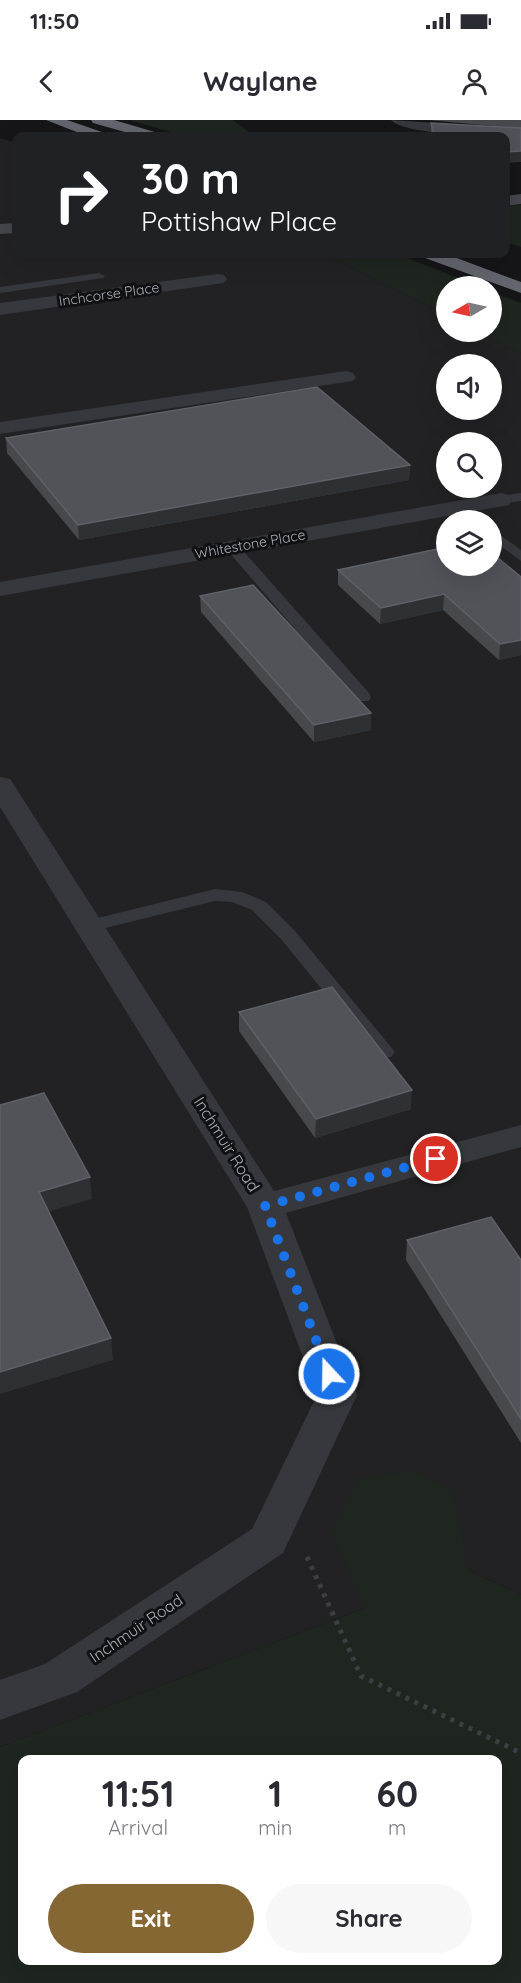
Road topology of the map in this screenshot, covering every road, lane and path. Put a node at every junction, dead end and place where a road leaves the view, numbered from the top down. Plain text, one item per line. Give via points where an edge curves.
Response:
1 (53, 120) edge
2 (98, 120) edge
3 (398, 120) edge
4 (88, 132) edge
5 (139, 132) edge
6 (494, 132) edge
7 (442, 258) edge
8 (99, 276) dead end
9 (218, 279) dead end
10 (521, 288) edge
11 (0, 290) edge
12 (0, 309) edge
13 (346, 377) dead end
14 (0, 428) edge
15 (511, 499) edge
16 (480, 510) edge
17 (436, 519) edge
18 (502, 541) edge
19 (233, 548) junction
20 (521, 557) edge
21 (0, 589) edge
22 (363, 697) dead end
23 (0, 785) edge
24 (89, 926) junction
25 (384, 1052) edge
26 (521, 1136) edge
27 (265, 1206) junction
28 (284, 1507) junction
29 (0, 1700) edge
30 (521, 1754) edge

1 - 4 highway
2 - 5 highway
3 - 6 street
7 - 10 highway
8 - 11 lane
9 - 12 street, Inchcorse Place
13 - 14 street
15 - 16 street, Whitestone Place
17 - 19 street, Whitestone Place
18 - 20 lane
19 - 21 street, Whitestone Place
19 - 22 lane
23 - 24 street, Inchmuir Road
24 - 25 lane via 215,895 235,896 260,906
24 - 27 street, Inchmuir Road
26 - 27 street
27 - 28 street, Inchmuir Road via 337,1395
28 - 29 street, Inchmuir Road via 268,1540 61,1678
28 - 30 path via 361,1676

